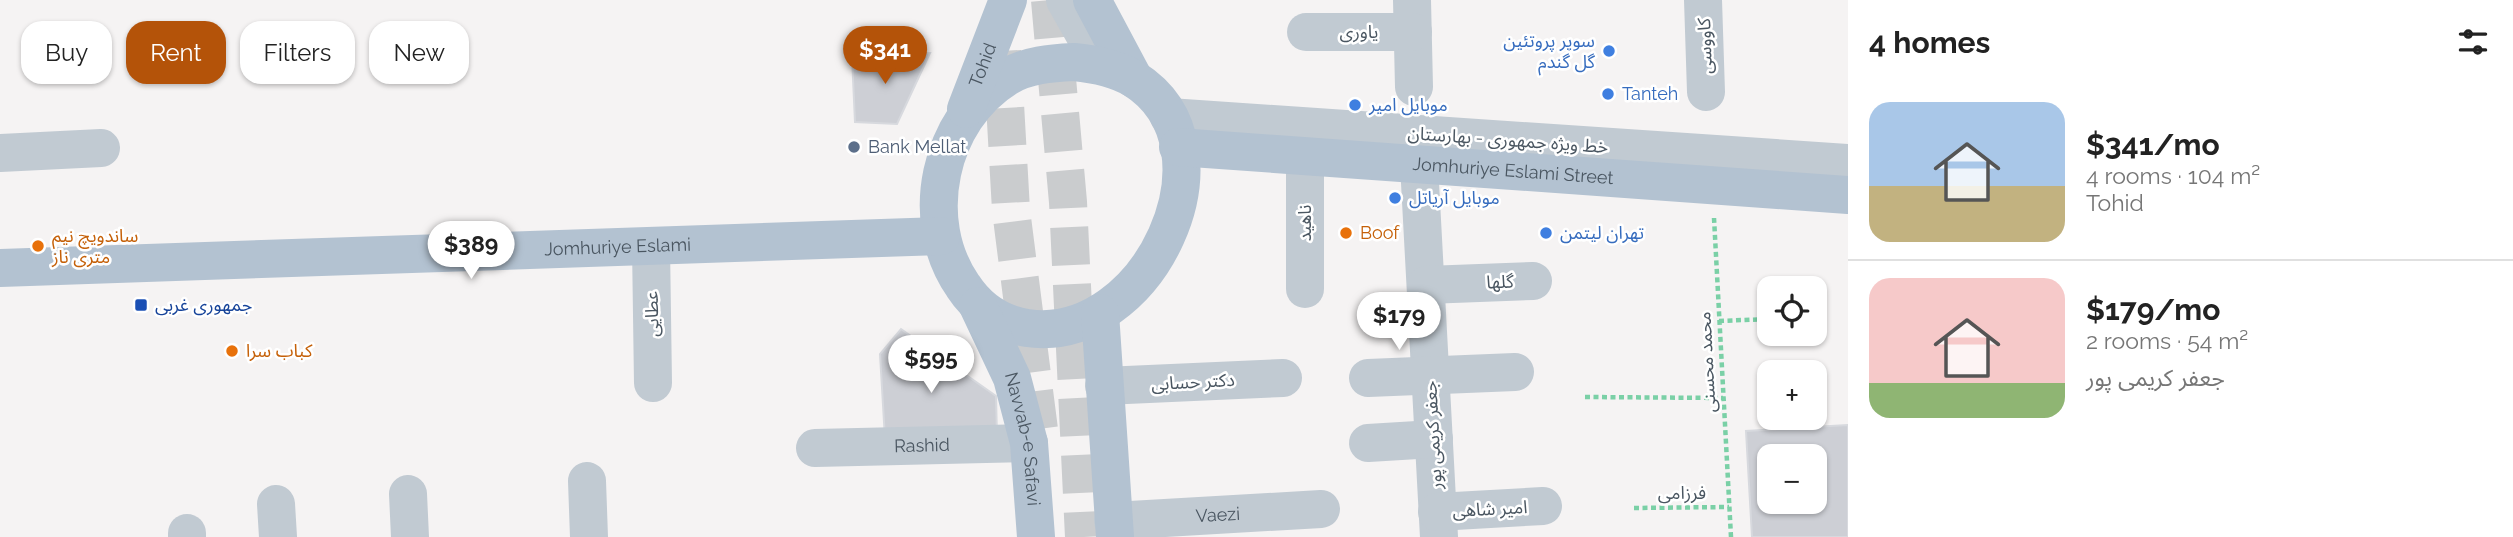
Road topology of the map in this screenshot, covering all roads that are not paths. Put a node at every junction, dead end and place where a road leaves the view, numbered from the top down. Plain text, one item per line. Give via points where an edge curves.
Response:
1 (1007, 0) edge
2 (1020, 0) edge
3 (1065, 0) edge
4 (1091, 0) edge
5 (1703, 0) edge
6 (1412, 16) edge
7 (1306, 33) dead end
8 (1118, 72) junction
9 (1414, 87) dead end
10 (987, 92) junction
11 (1706, 92) dead end
12 (958, 130) junction
13 (1173, 132) junction
14 (101, 148) dead end
15 (0, 153) edge
16 (1305, 157) junction
17 (1848, 163) edge
18 (1419, 164) junction
19 (1848, 195) edge
20 (941, 236) junction
21 (651, 246) junction
22 (0, 268) edge
23 (1533, 281) dead end
24 (1426, 285) junction
25 (1305, 289) dead end
26 (978, 306) junction
27 (1100, 313) junction
28 (1515, 372) dead end
29 (1430, 375) junction
30 (1368, 377) dead end
31 (1283, 378) dead end
32 (653, 383) dead end
33 (1104, 386) junction
34 (1434, 439) junction
35 (1029, 443) junction
36 (1368, 443) dead end
37 (816, 448) dead end
38 (587, 481) dead end
39 (408, 494) dead end
40 (1543, 506) dead end
41 (1321, 509) dead end
42 (1438, 524) edge
43 (1114, 529) edge
44 (410, 537) edge
45 (589, 537) edge
46 (1036, 537) edge

1 - 12 main road, Tohid
2 - 10 street
3 - 8 street
4 - 8 main road
5 - 11 street, کاووسی
6 - 7 street, یاوری
6 - 9 street
8 - 10 main road via 1073,62 1032,67
8 - 13 main road via 1160,103
10 - 12 main road
12 - 20 main road via 939,192
13 - 16 main road, Jomhuriye Eslami Street
13 - 17 street, خط ویژه جمهوری - بهارستان
13 - 27 main road via 1180,182 1171,226 1147,271 1117,303
14 - 15 street
16 - 18 main road, Jomhuriye Eslami Street
16 - 25 street, ناهید
18 - 19 main road, Jomhuriye Eslami Street
18 - 24 street, جعفر کریمی پور
20 - 21 main road, Jomhuriye Eslami
20 - 26 main road via 957,278
21 - 22 main road, Jomhuriye Eslami
21 - 32 street, عطایی
23 - 24 street, گلها
24 - 29 street, جعفر کریمی پور
26 - 27 main road via 994,317 1028,328 1067,326
26 - 35 main road, Navvab-e Safavi via 1012,378
27 - 33 main road
28 - 29 street
29 - 30 street
29 - 34 street, جعفر کریمی پور
31 - 33 street, دکتر حسابی
33 - 43 main road
34 - 36 street
34 - 42 street, جعفر کریمی پور
35 - 37 street, Rashid
35 - 46 main road, Navvab-e Safavi
38 - 45 street
39 - 44 street
40 - 42 street, امیر شاهی
41 - 43 street, Vaezi

